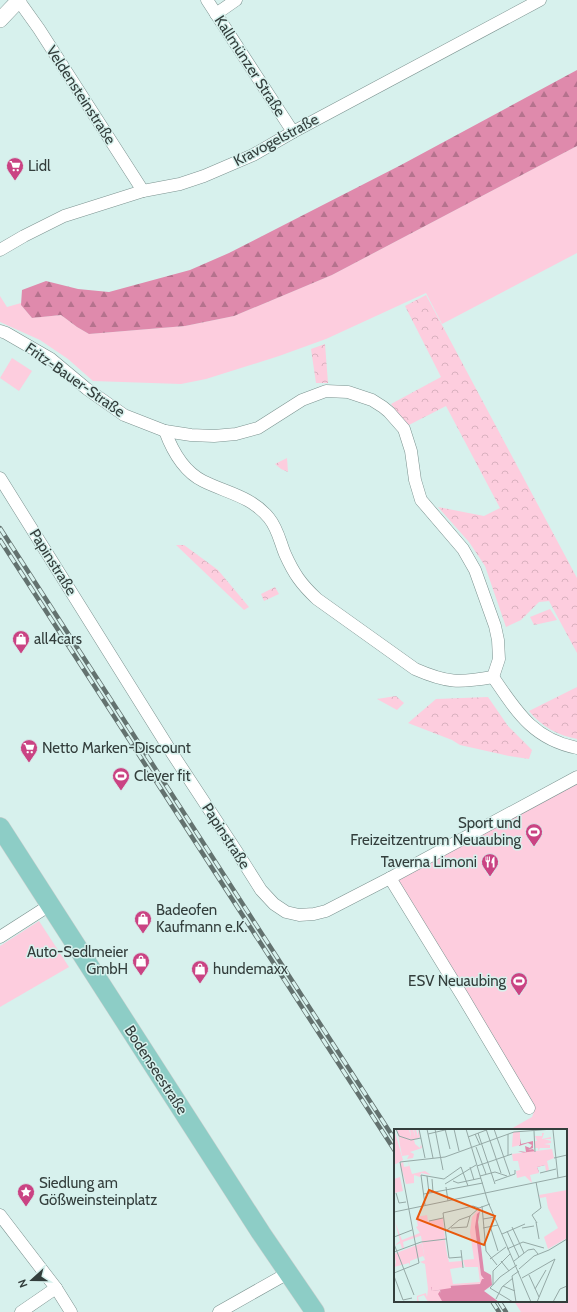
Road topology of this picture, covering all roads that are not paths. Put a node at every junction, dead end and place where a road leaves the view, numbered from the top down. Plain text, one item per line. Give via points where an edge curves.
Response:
1 (19, 0) edge
2 (207, 0) edge
3 (236, 0) edge
4 (540, 0) edge
5 (216, 14) junction
6 (0, 20) edge
7 (293, 132) junction
8 (143, 191) junction
9 (0, 250) edge
10 (0, 331) edge
11 (165, 431) junction
12 (0, 478) edge
13 (493, 677) junction
14 (577, 748) edge
15 (577, 778) edge
16 (0, 827) edge
17 (390, 878) junction
18 (50, 905) junction
19 (0, 937) edge
20 (529, 1108) dead end
21 (1, 1220) edge
22 (288, 1274) junction
23 (56, 1288) junction
24 (21, 1312) edge
25 (70, 1312) edge
26 (218, 1312) edge
27 (315, 1312) edge

1 - 6 street
1 - 8 street, Veldensteinstraße
2 - 5 street, Kallmünzer Straße
3 - 5 street
4 - 7 street, Kravogelstraße
5 - 7 street, Kallmünzer Straße
7 - 8 street, Kravogelstraße via 253,155 204,176 180,184
8 - 9 street, Kravogelstraße via 64,216
10 - 11 street, Fritz-Bauer-Straße via 51,359 124,415
11 - 13 street via 170,445 189,471 202,480 257,506 269,518 293,571 302,585 317,599 415,669 433,677 447,681
11 - 13 street, Fritz-Bauer-Straße via 191,436 236,434 258,428 302,400 326,391 348,392 372,400 383,407 404,429 421,500 462,549 475,570 498,640 499,659
12 - 17 street, Papinstraße via 170,750 261,890 274,904 286,912 299,915 314,914 326,911
13 - 14 street via 514,707 536,731 566,746
15 - 17 street, Papinstraße
16 - 18 main road, Bodenseestraße
17 - 20 street
18 - 19 street
18 - 22 main road, Bodenseestraße
21 - 23 street
22 - 26 street
22 - 27 main road, Bodenseestraße
23 - 24 street
23 - 25 street

